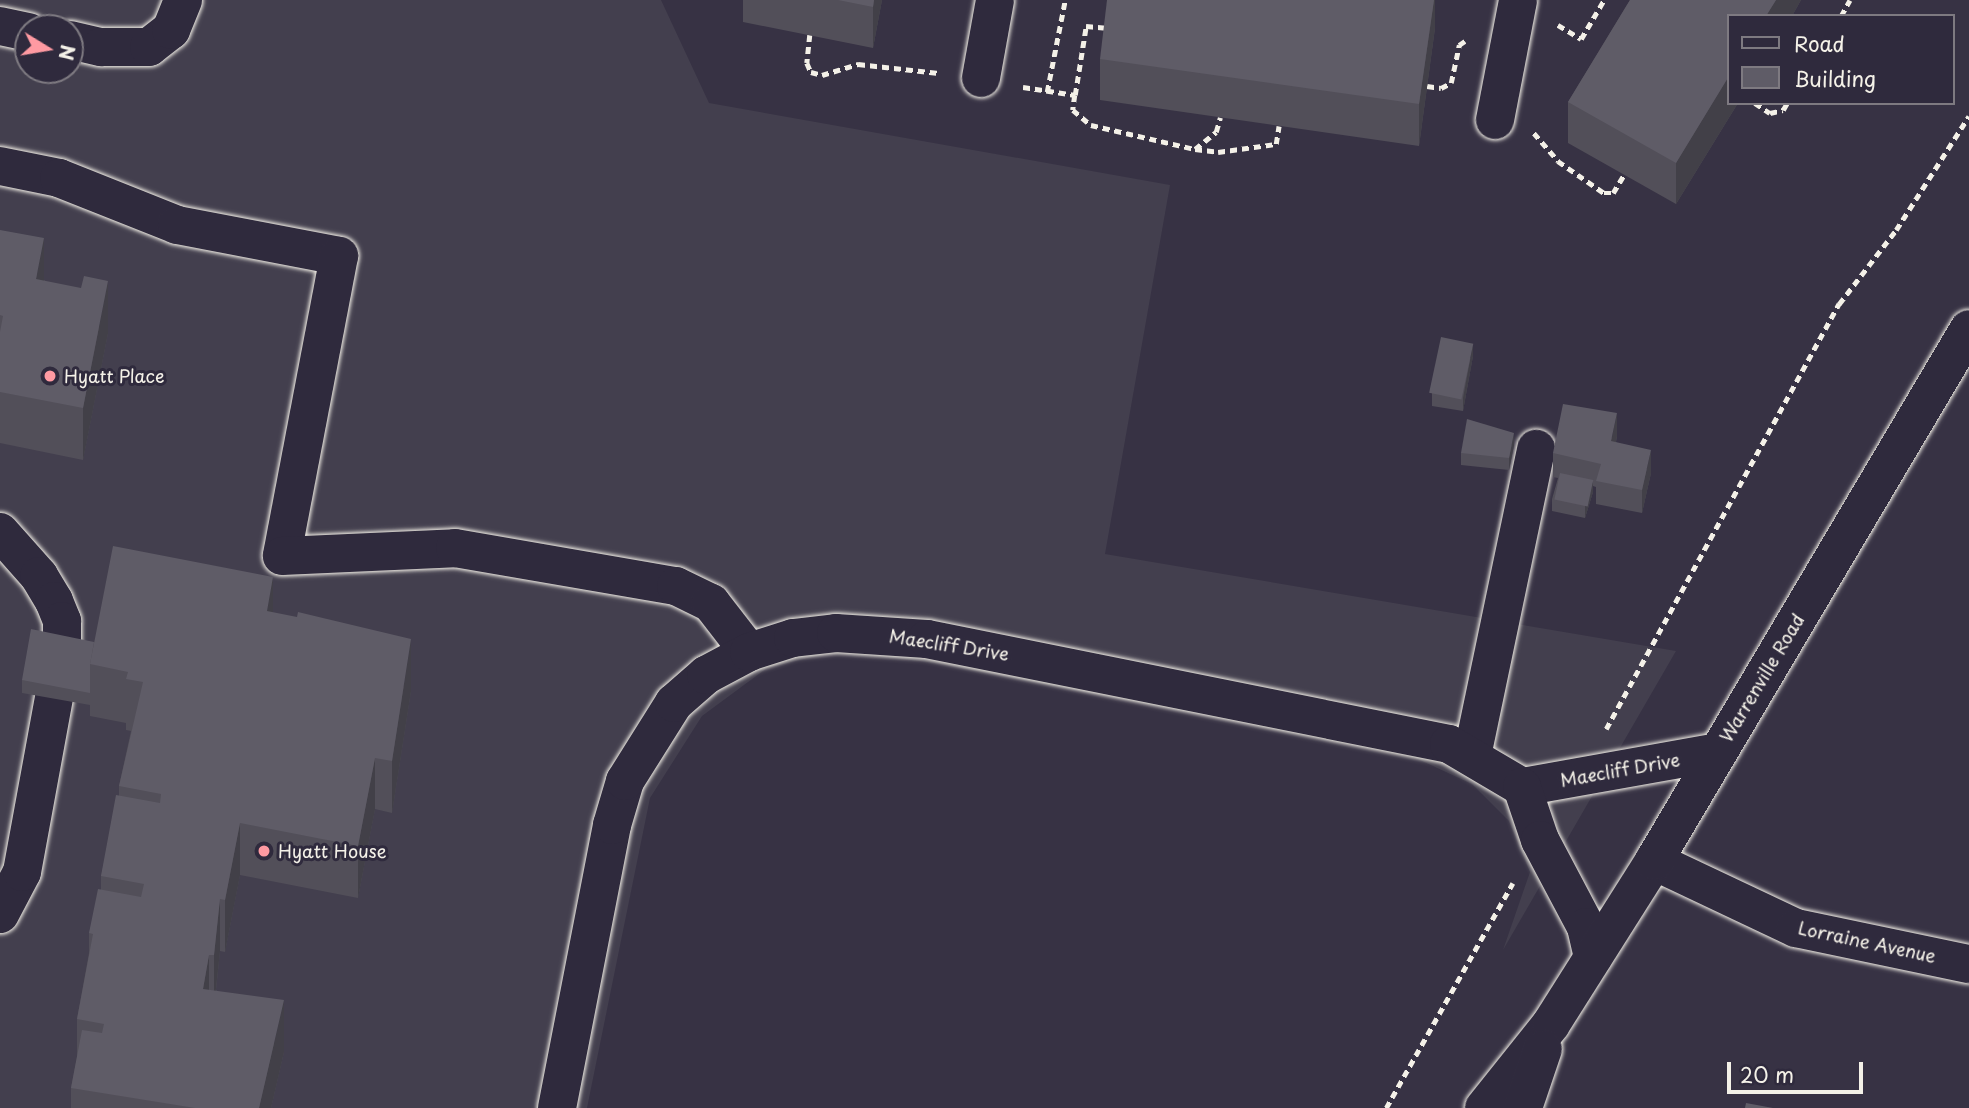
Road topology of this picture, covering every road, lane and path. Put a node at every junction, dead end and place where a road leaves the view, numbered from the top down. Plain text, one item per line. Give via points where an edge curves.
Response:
1 (183, 0) edge
2 (995, 0) edge
3 (1065, 0) edge
4 (1604, 0) edge
5 (1533, 9) edge
6 (1109, 28) edge
7 (810, 35) dead end
8 (84, 42) edge
9 (1474, 42) dead end
10 (981, 78) junction
11 (1427, 86) edge
12 (1047, 92) junction
13 (1075, 95) junction
14 (1758, 105) edge
15 (1786, 105) edge
16 (1969, 116) edge
17 (1220, 118) dead end
18 (1510, 123) joint
19 (1279, 126) dead end
20 (1195, 149) junction
21 (0, 166) edge
22 (1624, 175) dead end
23 (1969, 329) edge
24 (1536, 449) dead end
25 (0, 532) edge
26 (62, 648) edge
27 (749, 652) junction
28 (54, 698) edge
29 (1601, 739) dead end
30 (1718, 752) junction
31 (1472, 756) junction
32 (1522, 788) junction
33 (1654, 861) junction
34 (1514, 879) dead end
35 (0, 914) edge
36 (1593, 957) junction
37 (1969, 964) edge
38 (1551, 1024) junction
39 (557, 1108) edge
40 (1386, 1108) edge
41 (1484, 1108) edge
42 (1523, 1108) edge

1 - 8 street via 171,30 149,47
2 - 10 street
3 - 12 path
4 - 5 path via 1581,39
5 - 18 street
6 - 13 path via 1086,26
7 - 10 path via 807,63 811,72 822,75 858,64
9 - 11 path via 1459,45 1451,83 1441,88
10 - 12 path
12 - 13 path
13 - 20 path via 1073,110 1091,125
14 - 15 path via 1770,113
16 - 29 path via 1896,230 1839,304
17 - 20 path via 1216,132
18 - 22 path via 1544,141 1558,162 1604,193 1613,193
19 - 20 path via 1276,144 1218,152
21 - 27 street via 59,178 177,225 339,256 282,556 455,548 676,586 711,603
23 - 30 street, Warrenville Road
24 - 31 street
25 - 26 street via 39,576 54,601 62,621
27 - 31 street, Maecliff Drive via 793,638 836,633 928,639 1419,736
27 - 39 street, Maecliff Drive via 706,675 674,703 625,781 612,825
28 - 35 street via 22,872
30 - 32 street, Maecliff Drive
30 - 33 street, Warrenville Road
31 - 32 street, Maecliff Drive
32 - 36 street via 1540,840 1586,927
33 - 36 street, Warrenville Road
33 - 37 street, Lorraine Avenue via 1796,928
34 - 40 path
36 - 38 street, Warrenville Road
38 - 41 street, Warrenville Road
38 - 42 street, Warrenville Road

